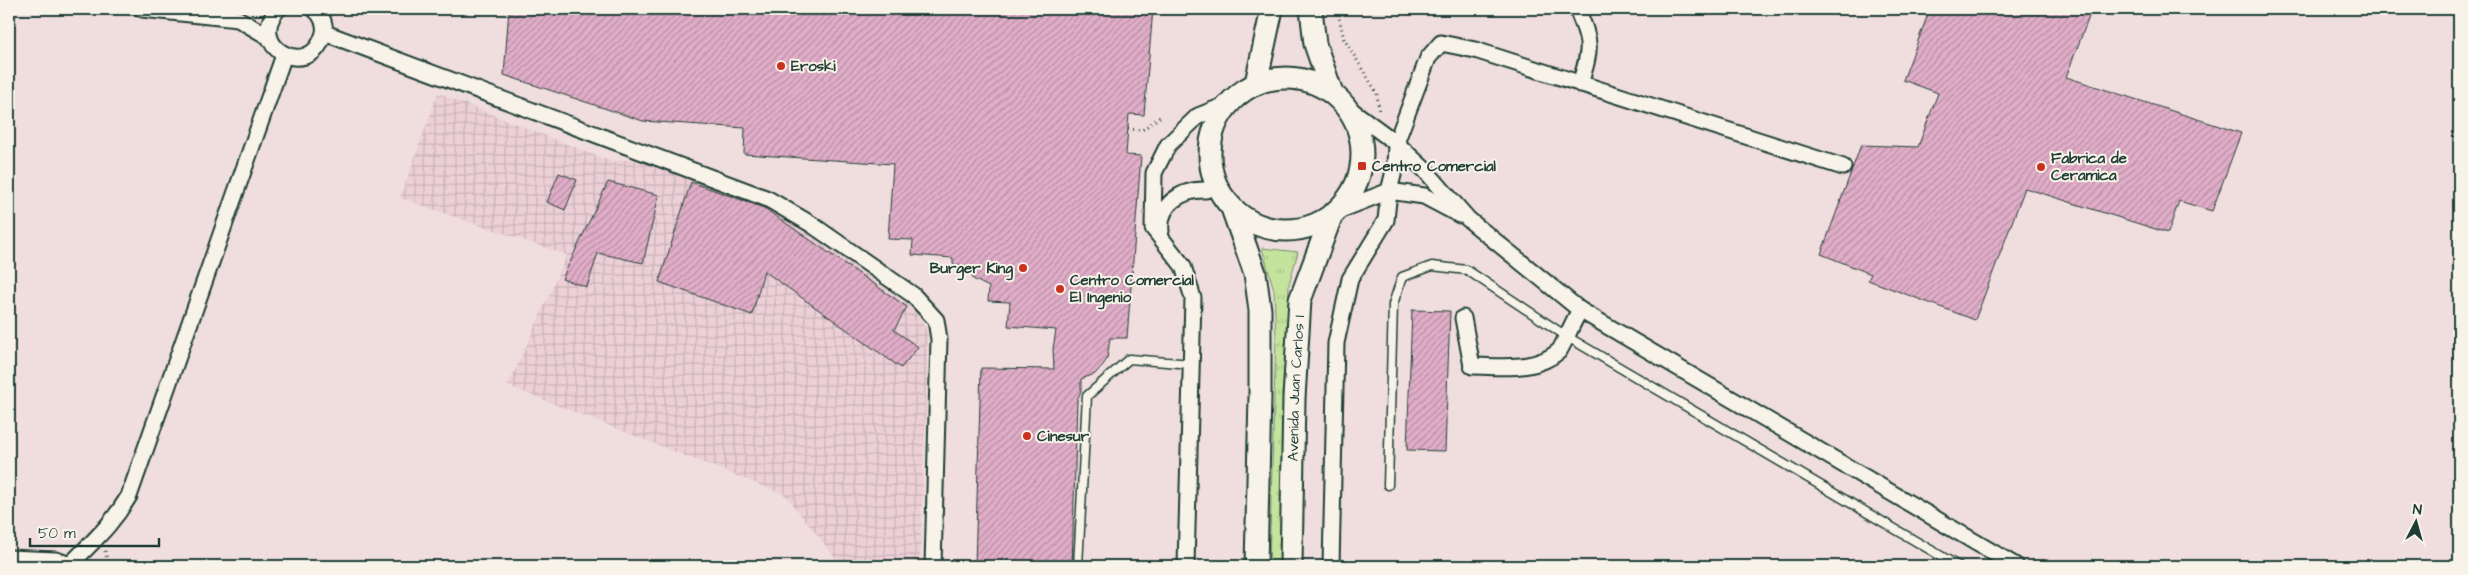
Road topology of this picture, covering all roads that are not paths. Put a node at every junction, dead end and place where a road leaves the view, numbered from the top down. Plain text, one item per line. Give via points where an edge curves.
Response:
1 (142, 9) edge
2 (278, 9) edge
3 (314, 9) edge
4 (1272, 9) edge
5 (1311, 9) edge
6 (1577, 9) edge
7 (325, 33) junction
8 (269, 37) junction
9 (284, 55) junction
10 (1256, 83) junction
11 (1580, 84) junction
12 (1340, 100) junction
13 (1228, 104) junction
14 (1396, 143) junction
15 (1843, 167) dead end
16 (1206, 190) dead end
17 (1389, 191) junction
18 (1234, 211) junction
19 (1334, 214) junction
20 (1468, 219) junction
21 (1167, 247) junction
22 (1580, 310) junction
23 (1463, 318) dead end
24 (1566, 336) junction
25 (1192, 364) junction
26 (1388, 484) dead end
27 (9, 558) edge
28 (72, 566) edge
29 (933, 566) edge
30 (1078, 566) edge
31 (1186, 566) edge
32 (1256, 566) edge
33 (1291, 566) edge
34 (1331, 566) edge
35 (1958, 566) edge
36 (2016, 566) edge

1 - 8 street via 238,19
2 - 8 street via 271,18
3 - 7 street via 324,23
4 - 10 street
5 - 12 street via 1315,44
6 - 11 street via 1588,33 1590,48
7 - 9 street via 314,52 303,57
7 - 29 street via 768,199 811,224 912,296 936,320 939,339
8 - 9 street
9 - 28 street via 129,496 110,525
10 - 12 street via 1292,77 1321,86
10 - 13 street
11 - 14 street via 1475,50 1442,43 1428,58
11 - 15 street
12 - 14 street
12 - 19 street via 1361,136 1362,166 1354,191
13 - 18 street via 1218,118 1209,149 1212,178
13 - 21 street via 1198,116 1168,145 1154,173 1153,228
14 - 17 street
14 - 20 street
16 - 21 street via 1193,190 1176,197 1168,205 1160,218
17 - 19 street
17 - 20 street via 1424,196
17 - 34 street via 1386,220 1350,279 1336,343
18 - 19 street via 1249,222 1276,231 1301,230
18 - 32 street via 1255,274 1260,310
19 - 33 street, Avenida Juan Carlos I via 1300,300 1294,398
20 - 22 street
21 - 25 street via 1183,266 1193,298
22 - 24 street
22 - 36 street
23 - 24 street via 1472,366 1533,366 1560,351
24 - 26 lane via 1467,270 1432,266 1402,277 1393,304
24 - 35 lane
25 - 30 lane via 1129,360 1086,396
25 - 31 street
27 - 28 street via 44,559

